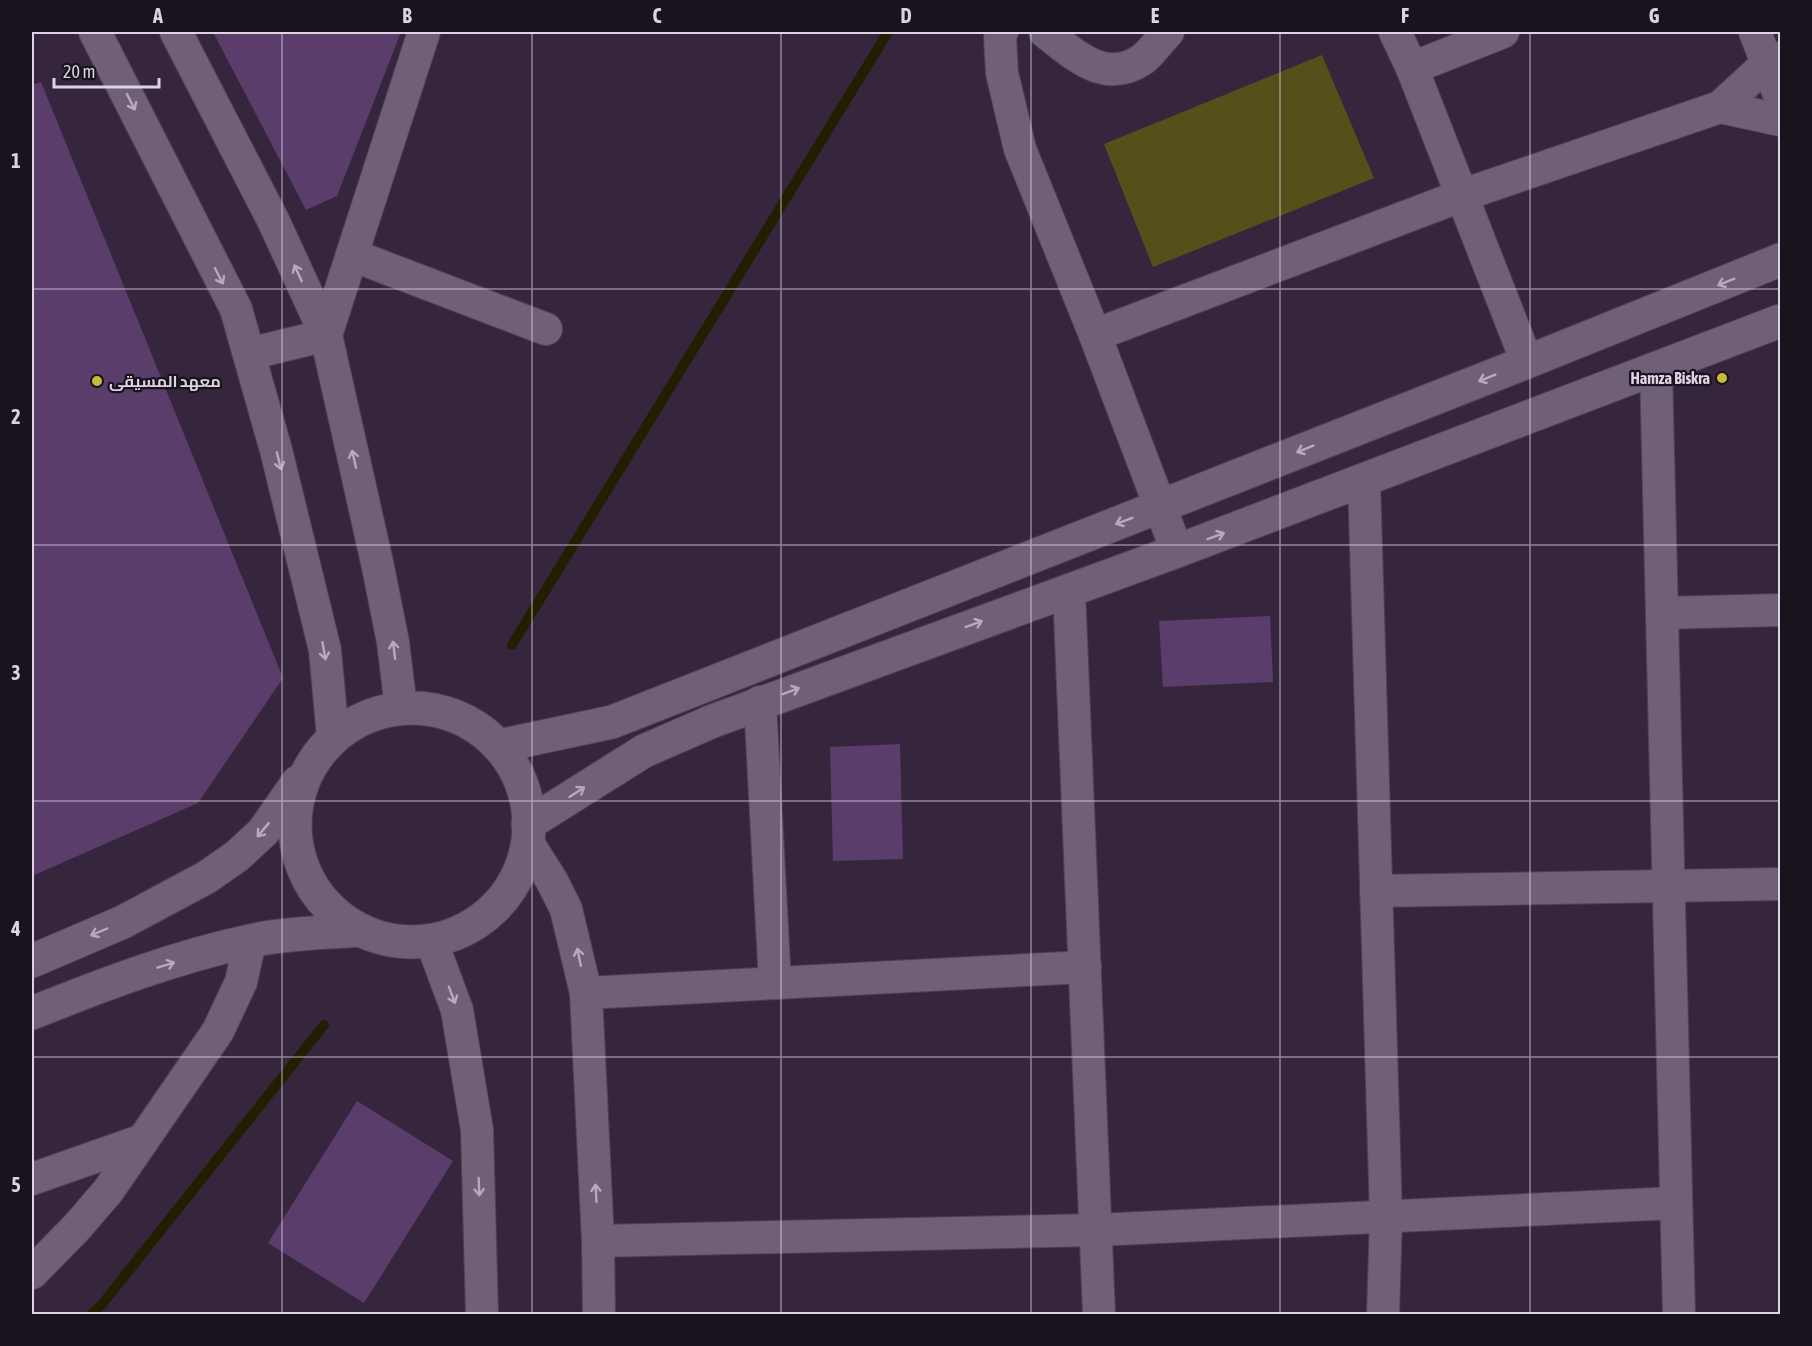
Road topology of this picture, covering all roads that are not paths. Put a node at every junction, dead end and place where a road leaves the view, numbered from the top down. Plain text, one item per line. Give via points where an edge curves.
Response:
1 (95, 32) edge
2 (176, 32) edge
3 (423, 32) edge
4 (1002, 32) edge
5 (1045, 32) edge
6 (1168, 32) edge
7 (1395, 32) edge
8 (1503, 32) edge
9 (1755, 32) edge
10 (1774, 61) edge
11 (1412, 68) junction
12 (1780, 97) edge
13 (1720, 107) junction
14 (1780, 120) edge
15 (1463, 195) junction
16 (352, 255) junction
17 (1780, 260) edge
18 (1780, 321) edge
19 (546, 329) dead end
20 (326, 335) junction
21 (1095, 335) junction
22 (249, 354) junction
23 (1527, 362) junction
24 (1656, 369) junction
25 (1364, 480) junction
26 (1160, 507) junction
27 (1177, 551) junction
28 (1069, 590) junction
29 (1780, 610) edge
30 (1662, 613) junction
31 (760, 702) junction
32 (401, 708) junction
33 (333, 737) junction
34 (500, 746) junction
35 (310, 766) junction
36 (528, 833) junction
37 (1780, 885) edge
38 (1669, 886) junction
39 (1376, 891) junction
40 (359, 930) junction
41 (431, 940) junction
42 (250, 941) junction
43 (32, 961) edge
44 (1084, 967) junction
45 (775, 983) junction
46 (586, 993) junction
47 (32, 1013) edge
48 (143, 1140) junction
49 (32, 1179) edge
50 (1676, 1203) junction
51 (1386, 1217) junction
52 (1095, 1230) junction
53 (598, 1241) junction
54 (32, 1273) edge
55 (482, 1314) edge
56 (599, 1314) edge
57 (1099, 1314) edge
58 (1383, 1314) edge
59 (1679, 1314) edge

1 -> 22 street via 236,309
20 -> 2 street via 273,220
3 - 16 street
4 - 21 street via 1002,73 1020,149
5 - 6 street via 1080,59 1101,69 1119,69 1143,58
7 - 11 street
8 - 11 street
9 - 10 street
10 - 12 street
10 - 13 street
11 - 15 street
13 - 14 street
13 - 15 street
15 - 21 street
15 - 23 street
16 - 19 street
16 - 20 street
17 -> 23 street
18 - 24 street
20 - 22 street
32 -> 20 street via 393,642
21 - 26 street
22 -> 33 street via 325,650
23 -> 26 street
24 - 25 street
24 - 30 street
27 -> 25 street
25 - 39 street
26 - 27 street
26 -> 34 street via 612,722
27 - 28 street
31 -> 28 street
28 - 44 street
29 - 30 street
30 - 38 street
36 -> 31 street via 644,751
31 - 45 street
32 - 33 street via 365,717
32 - 34 street via 438,710 472,724
33 - 35 street
34 - 36 street via 518,775 528,808
35 - 40 street via 296,802 295,840 303,868 328,908
35 -> 43 street via 263,832 222,867 123,922
36 - 41 street via 516,878 495,907 465,929
46 -> 36 street via 566,909
37 - 38 street
38 - 39 street
38 - 50 street
39 - 51 street
40 - 41 street via 394,940
40 - 42 street
41 -> 55 street via 457,1010 477,1130
47 -> 42 street via 113,981
42 - 48 street via 241,982 218,1032
44 - 45 street
44 - 52 street
45 - 46 street
53 -> 46 street
48 - 49 street
48 - 54 street via 108,1191
50 - 51 street
50 - 59 street
51 - 52 street
51 - 58 street
52 - 53 street
52 - 57 street
53 - 56 street

